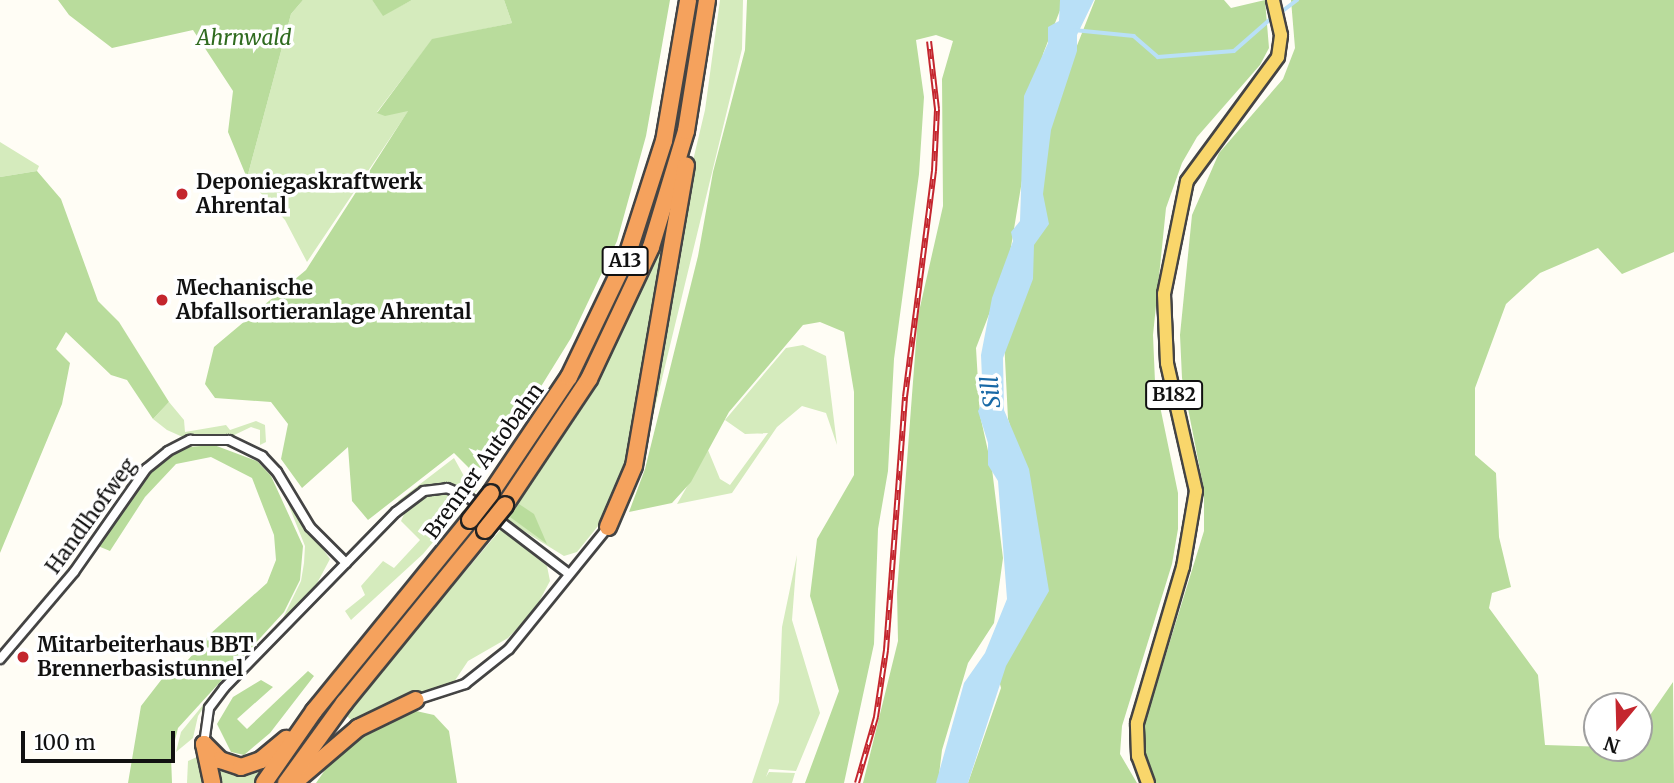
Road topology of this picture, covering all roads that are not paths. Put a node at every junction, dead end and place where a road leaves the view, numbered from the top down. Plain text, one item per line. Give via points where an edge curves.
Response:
1 (688, 0) edge
2 (707, 0) edge
3 (1273, 0) edge
4 (691, 105) junction
5 (608, 527) joint
6 (346, 563) junction
7 (569, 574) junction
8 (0, 659) edge
9 (416, 700) joint
10 (306, 722) junction
11 (204, 744) junction
12 (212, 783) edge
13 (264, 783) edge
14 (286, 783) edge
15 (295, 783) edge
16 (1149, 783) edge

1 - 10 highway, Brenner Autobahn / A13, bridge via 664,141 627,256 569,377 470,520
2 - 4 highway, Brenner Autobahn / A13
3 - 16 main road, B182 via 1280,49 1270,71 1187,181 1164,294 1167,363 1196,491 1184,567 1137,723 1138,756
4 - 5 highway via 687,161 636,459 628,489
4 - 14 highway, Brenner Autobahn / A13, bridge via 666,205 618,324 570,412 505,505 344,703
5 - 7 street
6 - 7 street via 412,499 428,490 447,488 468,497
6 - 8 street, Handlhofweg via 310,527 262,456 229,440 190,440 146,470 67,581
6 - 11 street via 223,688 209,708
7 - 9 street via 518,640 466,684
9 - 15 highway via 358,728
10 - 11 highway via 272,752 247,766 225,763
10 - 13 highway, Brenner Autobahn / A13
11 - 12 highway

